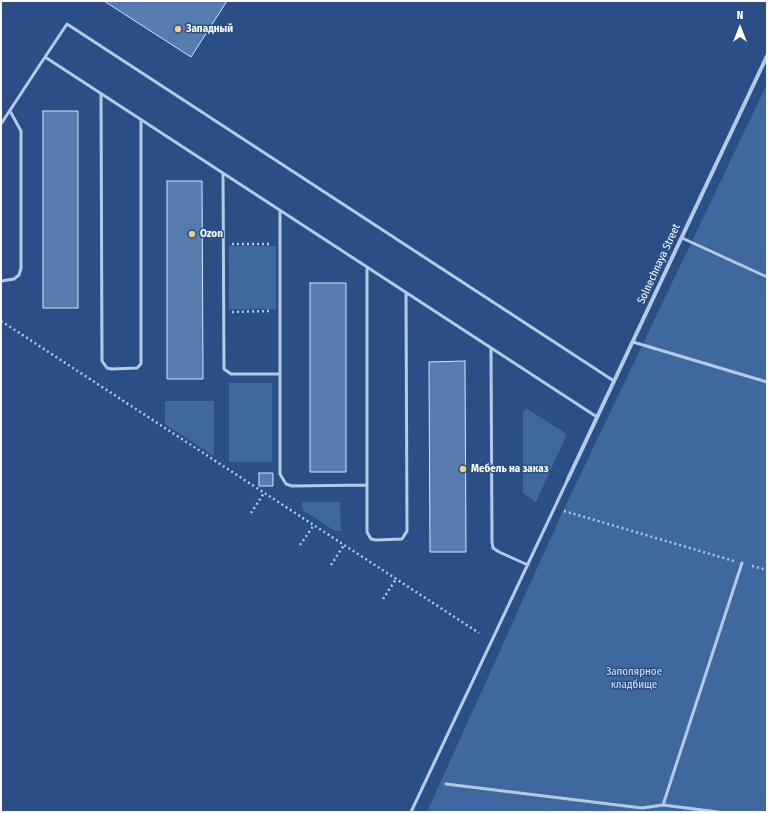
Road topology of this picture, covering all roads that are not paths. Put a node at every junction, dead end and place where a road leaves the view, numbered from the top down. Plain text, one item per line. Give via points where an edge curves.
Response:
1 (767, 56) edge
2 (45, 57) junction
3 (101, 94) junction
4 (10, 111) junction
5 (141, 120) junction
6 (1, 124) edge
7 (223, 173) junction
8 (280, 210) junction
9 (682, 238) junction
10 (367, 267) junction
11 (767, 277) edge
12 (1, 281) edge
13 (406, 293) junction
14 (633, 342) junction
15 (491, 348) junction
16 (280, 374) junction
17 (614, 381) junction
18 (767, 382) edge
19 (597, 417) junction
20 (568, 479) joint
21 (367, 485) junction
22 (742, 563) road end
23 (528, 565) junction
24 (446, 784) dead end
25 (663, 805) junction
26 (641, 810) edge
27 (411, 812) edge
28 (718, 812) edge

1 - 9 street, Solnechnaya Street
2 - 3 lane
2 - 4 lane
2 - 17 lane via 67,24
3 - 5 lane
3 - 5 lane via 102,361 107,368 112,369 137,368 142,360
4 - 6 lane
4 - 12 lane via 21,131 22,268 14,279
5 - 7 lane
7 - 8 lane
7 - 16 lane via 224,369 231,374
8 - 10 lane
8 - 16 lane
9 - 11 lane
9 - 14 street, Solnechnaya Street
10 - 13 lane
10 - 21 lane
13 - 15 lane
13 - 21 lane via 407,530 402,539 376,540 368,536
14 - 17 street, Solnechnaya Street
14 - 18 lane
15 - 19 lane
15 - 23 lane via 493,548
16 - 21 lane via 282,479 292,486
17 - 19 street, Solnechnaya Street
19 - 20 street, Solnechnaya Street
20 - 23 lane
22 - 25 lane
23 - 27 lane
24 - 26 lane
25 - 26 lane
25 - 28 lane

